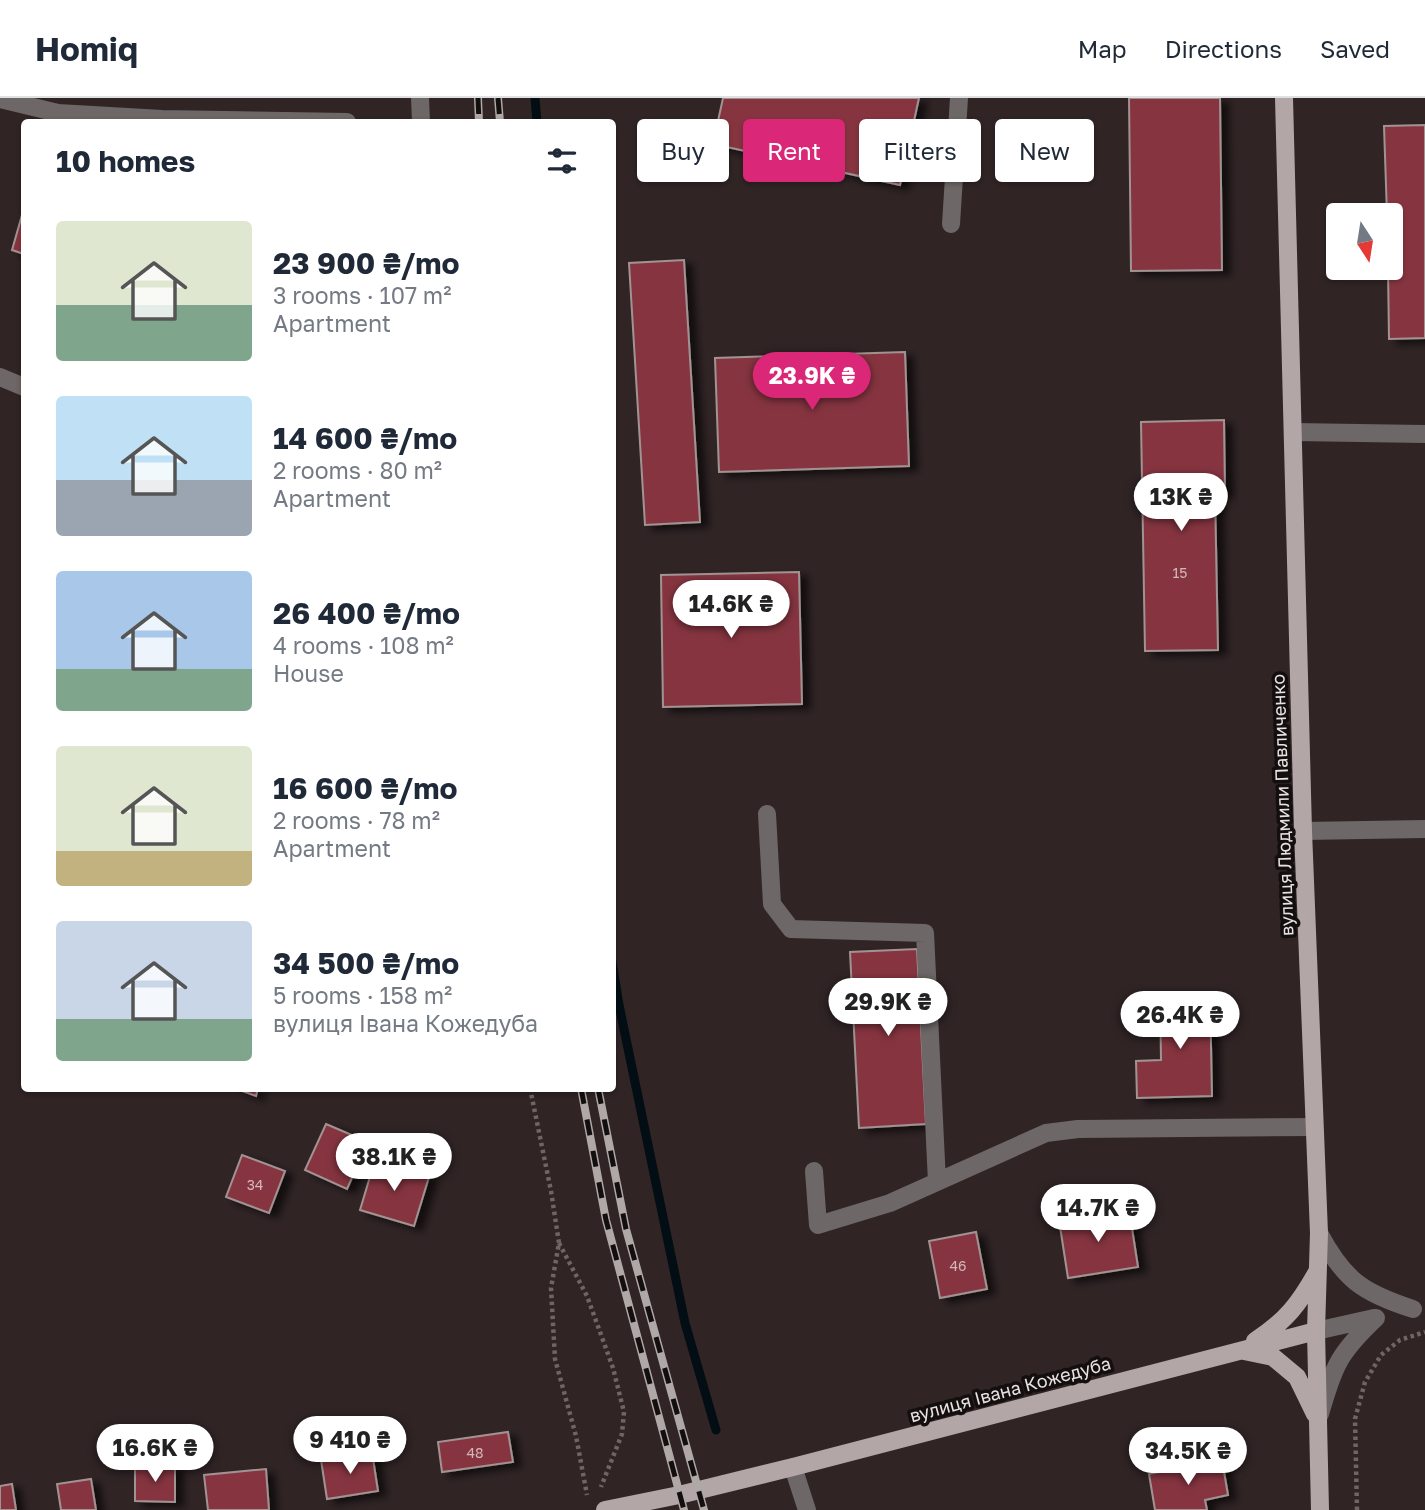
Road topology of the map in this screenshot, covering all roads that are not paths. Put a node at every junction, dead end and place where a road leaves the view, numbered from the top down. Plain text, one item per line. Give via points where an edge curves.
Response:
1 (420, 98) edge
2 (959, 98) edge
3 (1284, 98) edge
4 (0, 99) edge
5 (162, 119) edge
6 (421, 119) edge
7 (951, 225) dead end
8 (0, 377) edge
9 (21, 386) edge
10 (1293, 432) junction
11 (1425, 435) edge
12 (767, 814) dead end
13 (1425, 829) edge
14 (1303, 831) junction
15 (1314, 1127) junction
16 (814, 1171) dead end
17 (937, 1182) junction
18 (1319, 1233) junction
19 (1318, 1271) junction
20 (1419, 1308) edge
21 (1376, 1318) junction
22 (1316, 1331) junction
23 (1240, 1351) junction
24 (1318, 1421) junction
25 (793, 1467) junction
26 (605, 1510) edge
27 (807, 1510) edge
28 (1320, 1510) edge

1 - 6 street
2 - 7 street
3 - 10 main road, вулиця Людмили Павличенко
4 - 5 street via 58,113
8 - 9 street
10 - 11 street
10 - 14 main road, вулиця Людмили Павличенко
12 - 17 street via 772,904 791,929 925,933
13 - 14 street
14 - 15 main road, вулиця Людмили Павличенко
15 - 17 street via 1046,1133
15 - 18 main road, вулиця Людмили Павличенко
16 - 17 street via 818,1225 890,1203
18 - 19 main road, вулиця Людмили Павличенко
18 - 20 street via 1336,1264 1357,1283 1386,1300
19 - 22 main road, вулиця Людмили Павличенко
19 - 23 main road via 1298,1305 1273,1330
20 - 21 street, вулиця Івана Кожедуба
21 - 22 street, вулиця Івана Кожедуба
21 - 24 street via 1348,1345 1331,1372
22 - 23 main road, вулиця Івана Кожедуба
22 - 24 main road, вулиця Людмили Павличенко
23 - 24 main road via 1273,1357 1297,1377
23 - 25 main road, вулиця Івана Кожедуба
24 - 28 main road, вулиця Людмили Павличенко
25 - 26 main road, вулиця Івана Кожедуба
25 - 27 street

